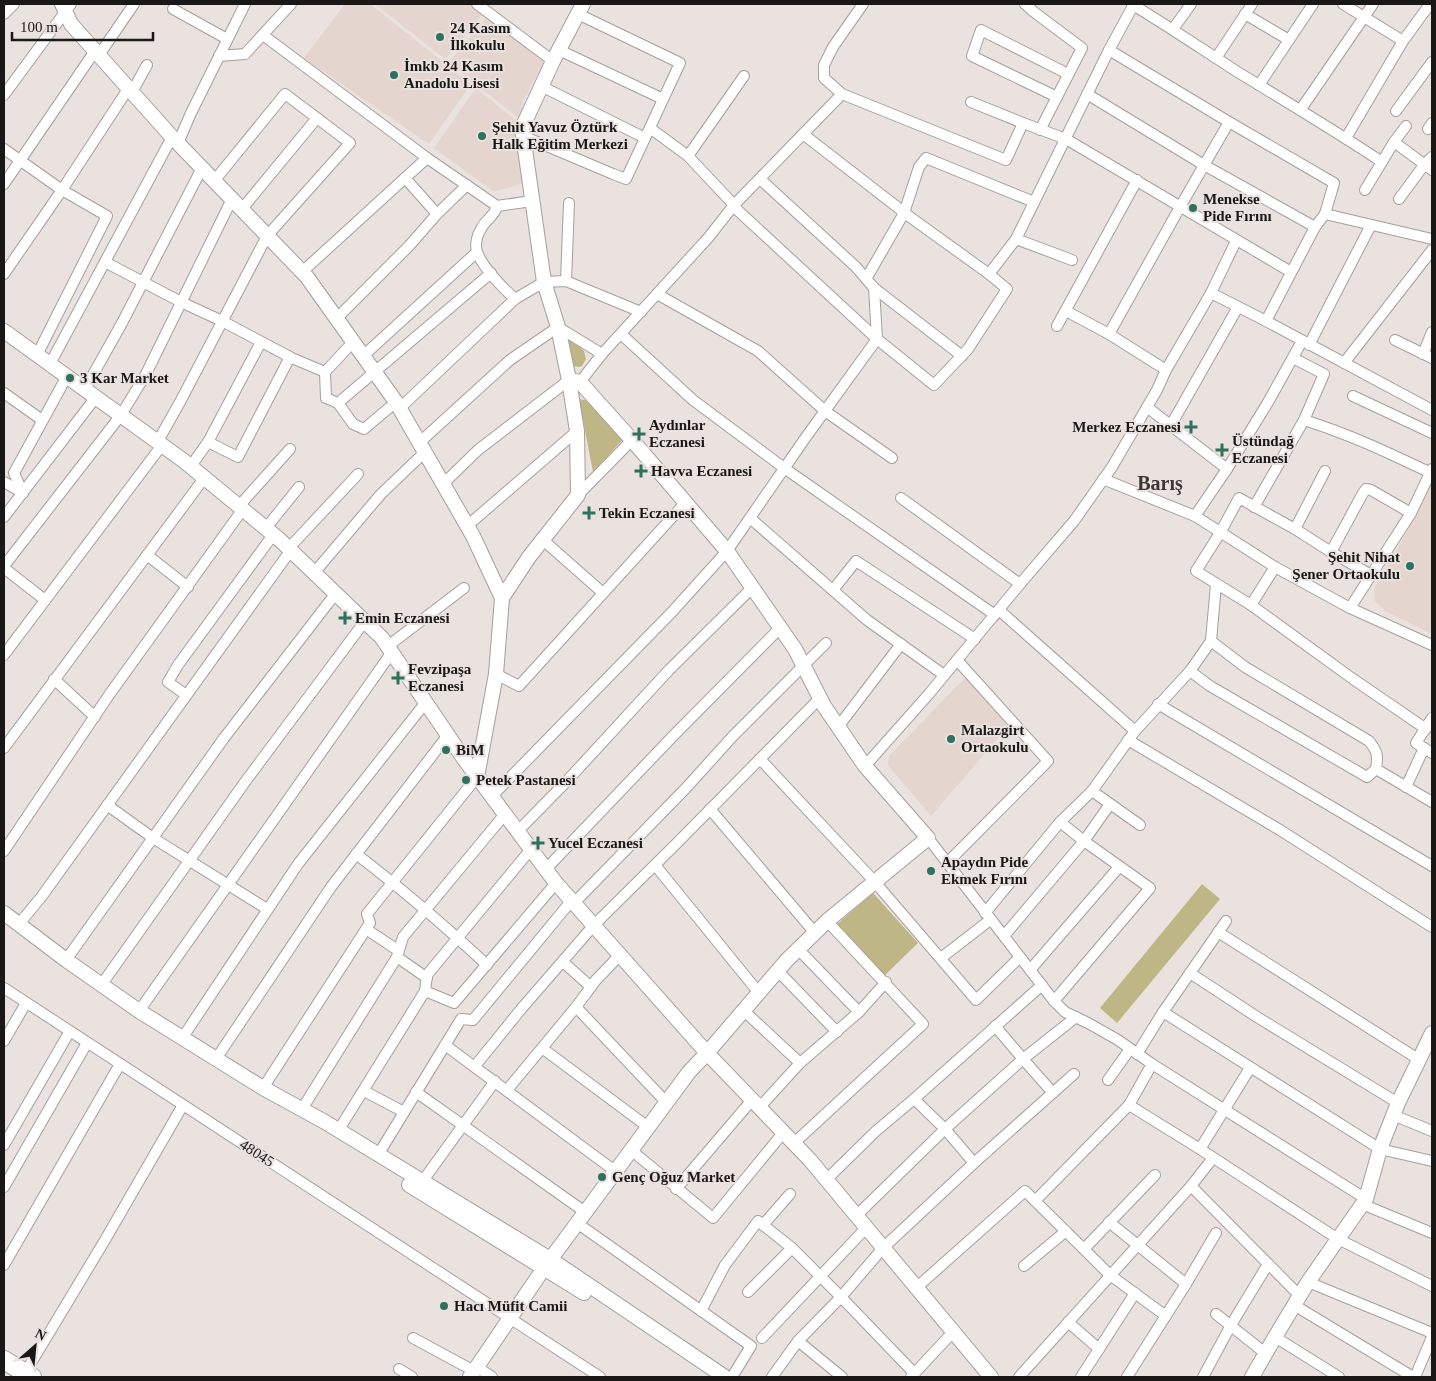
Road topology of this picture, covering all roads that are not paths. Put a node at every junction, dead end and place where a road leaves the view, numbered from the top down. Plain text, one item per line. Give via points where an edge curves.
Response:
1 (14, 4) edge
2 (134, 4) edge
3 (245, 4) edge
4 (291, 4) edge
5 (477, 4) edge
6 (863, 4) edge
7 (1025, 4) edge
8 (1134, 4) edge
9 (1191, 4) edge
10 (1252, 4) edge
11 (1313, 4) edge
12 (1343, 4) edge
13 (1373, 4) edge
14 (1430, 4) edge
15 (66, 6) edge
16 (173, 9) dead end
17 (580, 9) edge
18 (4, 14) edge
19 (1246, 14) junction
20 (1363, 17) junction
21 (1173, 28) junction
22 (263, 35) junction
23 (228, 39) junction
24 (1289, 40) junction
25 (1403, 41) junction
26 (1109, 50) junction
27 (97, 53) junction
28 (219, 56) junction
29 (556, 56) junction
30 (1216, 58) junction
31 (1432, 62) edge
32 (146, 65) dead end
33 (1068, 74) junction
34 (744, 76) dead end
35 (1259, 85) junction
36 (541, 86) junction
37 (6, 87) edge
38 (130, 90) junction
39 (842, 94) junction
40 (1087, 94) junction
41 (1056, 97) junction
42 (663, 99) junction
43 (971, 102) dead end
44 (1300, 109) junction
45 (1396, 111) dead end
46 (317, 118) junction
47 (1228, 122) junction
48 (1022, 123) junction
49 (1406, 126) dead end
50 (650, 128) junction
51 (1040, 130) junction
52 (803, 134) junction
53 (523, 136) junction
54 (645, 138) junction
55 (1346, 138) junction
56 (1066, 139) junction
57 (175, 140) junction
58 (1394, 142) junction
59 (4, 149) edge
60 (688, 156) junction
61 (1432, 157) edge
62 (427, 158) junction
63 (19, 160) junction
64 (1382, 162) junction
65 (1204, 165) junction
66 (1428, 167) edge
67 (202, 168) junction
68 (406, 178) junction
69 (760, 179) junction
70 (1137, 180) junction
71 (214, 181) junction
72 (4, 184) edge
73 (467, 185) junction
74 (62, 190) junction
75 (1365, 190) dead end
76 (1399, 199) dead end
77 (532, 201) junction
78 (1034, 202) junction
79 (569, 203) dead end
80 (237, 204) junction
81 (497, 206) junction
82 (734, 206) junction
83 (1180, 207) junction
84 (904, 212) junction
85 (437, 214) junction
86 (1325, 214) junction
87 (1371, 225) junction
88 (1315, 226) junction
89 (267, 236) junction
90 (1432, 239) edge
91 (1016, 240) junction
92 (1236, 241) junction
93 (1432, 250) edge
94 (477, 252) junction
95 (1072, 260) dead end
96 (105, 262) junction
97 (302, 272) junction
98 (1291, 272) junction
99 (491, 273) junction
100 (4, 274) edge
101 (990, 274) junction
102 (866, 279) junction
103 (566, 281) junction
104 (143, 282) junction
105 (544, 282) junction
106 (874, 288) junction
107 (1211, 293) junction
108 (657, 294) junction
109 (515, 298) junction
110 (181, 302) junction
111 (1238, 307) junction
112 (1066, 311) junction
113 (641, 312) junction
114 (336, 318) junction
115 (222, 321) junction
116 (1266, 321) junction
117 (1057, 326) dead end
118 (558, 327) junction
119 (4, 332) edge
120 (1432, 332) edge
121 (621, 334) junction
122 (1109, 334) junction
123 (877, 339) junction
124 (1395, 340) dead end
125 (261, 342) junction
126 (353, 342) junction
127 (1306, 343) junction
128 (602, 354) junction
129 (37, 355) junction
130 (287, 356) junction
131 (363, 356) junction
132 (962, 356) junction
133 (1428, 356) edge
134 (1292, 358) junction
135 (1344, 363) junction
136 (50, 364) junction
137 (1166, 370) junction
138 (374, 371) junction
139 (324, 372) junction
140 (67, 376) junction
141 (574, 381) junction
142 (90, 393) junction
143 (1353, 396) dead end
144 (5, 397) edge
145 (338, 403) junction
146 (398, 405) junction
147 (1147, 407) junction
148 (1432, 410) edge
149 (825, 411) junction
150 (121, 415) junction
151 (42, 420) junction
152 (1304, 420) junction
153 (1171, 425) junction
154 (577, 430) junction
155 (1432, 433) edge
156 (632, 440) junction
157 (208, 442) junction
158 (160, 443) junction
159 (422, 447) junction
160 (290, 449) dead end
161 (892, 458) dead end
162 (191, 466) junction
163 (784, 468) junction
164 (1227, 469) junction
165 (1325, 471) dead end
166 (1431, 471) edge
167 (358, 474) dead end
168 (204, 477) junction
169 (1103, 479) junction
170 (4, 482) edge
171 (444, 484) junction
172 (299, 487) dead end
173 (23, 493) junction
174 (578, 496) junction
175 (901, 498) dead end
176 (686, 502) junction
177 (1254, 507) junction
178 (241, 508) junction
179 (1411, 512) junction
180 (4, 516) edge
181 (1195, 516) junction
182 (750, 518) junction
183 (467, 526) junction
184 (1295, 529) junction
185 (270, 532) junction
186 (1220, 533) junction
187 (543, 540) junction
188 (290, 549) junction
189 (727, 551) junction
190 (1331, 552) junction
191 (146, 555) junction
192 (4, 567) edge
193 (1275, 567) junction
194 (314, 573) junction
195 (1371, 575) junction
196 (1020, 584) junction
197 (1216, 584) junction
198 (188, 586) junction
199 (464, 588) dead end
200 (753, 588) junction
201 (832, 590) junction
202 (336, 593) junction
203 (603, 593) junction
204 (502, 598) junction
205 (45, 600) junction
206 (1251, 605) junction
207 (1350, 608) junction
208 (997, 612) junction
209 (365, 621) junction
210 (780, 628) junction
211 (975, 639) junction
212 (1211, 641) junction
213 (826, 642) dead end
214 (901, 644) junction
215 (1432, 645) edge
216 (390, 649) junction
217 (4, 655) edge
218 (957, 660) junction
219 (804, 666) junction
220 (1190, 671) junction
221 (496, 674) junction
222 (944, 675) junction
223 (54, 679) junction
224 (186, 695) junction
225 (820, 698) junction
226 (426, 702) junction
227 (1158, 704) junction
228 (95, 717) junction
229 (1432, 718) edge
230 (838, 727) junction
231 (1426, 729) junction
232 (1135, 731) junction
233 (448, 735) junction
234 (1128, 740) junction
235 (4, 748) edge
236 (1428, 750) edge
237 (760, 759) junction
238 (865, 766) junction
239 (1376, 769) junction
240 (477, 777) junction
241 (1406, 787) junction
242 (1092, 791) junction
243 (492, 796) junction
244 (1432, 802) edge
245 (1110, 804) junction
246 (107, 805) junction
247 (710, 809) junction
248 (505, 814) junction
249 (1060, 822) junction
250 (1140, 825) dead end
251 (518, 831) junction
252 (153, 838) junction
253 (928, 838) junction
254 (1084, 842) junction
255 (531, 849) junction
256 (4, 850) edge
257 (356, 854) junction
258 (190, 860) junction
259 (947, 863) junction
260 (655, 865) junction
261 (1432, 866) edge
262 (1120, 867) junction
263 (546, 869) junction
264 (874, 881) junction
265 (392, 882) junction
266 (556, 883) junction
267 (228, 884) junction
268 (573, 902) junction
269 (267, 909) junction
270 (426, 910) junction
271 (4, 913) edge
272 (987, 916) junction
273 (827, 921) junction
274 (1226, 921) dead end
275 (4, 924) edge
276 (19, 924) junction
277 (594, 926) junction
278 (1432, 927) edge
279 (366, 929) junction
280 (1218, 932) junction
281 (815, 933) junction
282 (1004, 936) junction
283 (458, 938) junction
284 (798, 949) junction
285 (398, 954) junction
286 (620, 955) junction
287 (1020, 957) junction
288 (942, 958) junction
289 (66, 960) junction
290 (563, 962) junction
291 (487, 965) junction
292 (777, 970) junction
293 (1030, 970) junction
294 (1190, 973) junction
295 (427, 978) junction
296 (886, 982) junction
297 (102, 984) junction
298 (1042, 985) junction
299 (591, 987) junction
300 (4, 988) edge
301 (425, 991) junction
302 (758, 993) junction
303 (1054, 1001) junction
304 (26, 1003) junction
305 (576, 1006) junction
306 (743, 1010) junction
307 (139, 1011) junction
308 (859, 1012) junction
309 (1163, 1012) junction
310 (1076, 1017) junction
311 (996, 1026) junction
312 (70, 1032) junction
313 (836, 1032) junction
314 (183, 1037) junction
315 (4, 1041) edge
316 (1430, 1041) edge
317 (87, 1043) junction
318 (445, 1045) junction
319 (542, 1048) junction
320 (1133, 1051) junction
321 (707, 1053) junction
322 (216, 1059) junction
323 (1023, 1059) junction
324 (1418, 1059) junction
325 (800, 1063) junction
326 (120, 1064) junction
327 (1152, 1064) junction
328 (475, 1066) junction
329 (1250, 1068) junction
330 (1074, 1074) dead end
331 (1108, 1080) dead end
332 (495, 1081) junction
333 (263, 1088) junction
334 (507, 1090) junction
335 (364, 1091) junction
336 (416, 1092) junction
337 (1053, 1093) junction
338 (914, 1099) junction
339 (666, 1102) junction
340 (755, 1104) junction
341 (183, 1105) junction
342 (1129, 1105) junction
343 (302, 1109) junction
344 (1396, 1109) junction
345 (1225, 1110) junction
346 (404, 1112) junction
347 (463, 1125) junction
348 (648, 1127) junction
349 (945, 1129) junction
350 (338, 1131) junction
351 (1432, 1131) edge
352 (783, 1133) junction
353 (793, 1144) junction
354 (4, 1145) edge
355 (1200, 1149) junction
356 (1380, 1149) junction
357 (631, 1150) junction
358 (378, 1155) junction
359 (1212, 1158) junction
360 (1432, 1161) edge
361 (974, 1163) junction
362 (616, 1171) junction
363 (1155, 1175) dead end
364 (826, 1180) junction
365 (422, 1182) junction
366 (1191, 1186) junction
367 (4, 1188) edge
368 (676, 1189) junction
369 (790, 1194) dead end
370 (1035, 1201) junction
371 (1364, 1201) junction
372 (856, 1216) junction
373 (581, 1217) junction
374 (1109, 1222) junction
375 (764, 1225) junction
376 (866, 1228) junction
377 (1066, 1231) junction
378 (1432, 1233) edge
379 (1216, 1234) dead end
380 (1338, 1239) junction
381 (1137, 1246) junction
382 (792, 1248) junction
383 (883, 1248) junction
384 (1084, 1249) junction
385 (547, 1263) junction
386 (1268, 1264) junction
387 (4, 1265) edge
388 (1024, 1266) dead end
389 (1110, 1275) junction
390 (820, 1276) junction
391 (1308, 1282) junction
392 (1186, 1284) junction
393 (1432, 1286) edge
394 (916, 1288) junction
395 (748, 1292) dead end
396 (1135, 1293) junction
397 (841, 1297) junction
398 (1297, 1301) junction
399 (701, 1311) junction
400 (1216, 1314) dead end
401 (1166, 1316) junction
402 (509, 1318) junction
403 (1068, 1322) junction
404 (1231, 1325) junction
405 (953, 1332) junction
406 (1432, 1333) edge
407 (1275, 1337) junction
408 (1432, 1337) edge
409 (413, 1338) dead end
410 (762, 1338) dead end
411 (798, 1342) junction
412 (1099, 1350) junction
413 (1265, 1353) junction
414 (4, 1360) edge
415 (399, 1369) dead end
416 (474, 1372) edge
417 (28, 1375) edge
418 (912, 1375) edge
419 (985, 1375) edge
420 (412, 1377) edge
421 (492, 1377) edge
422 (600, 1377) edge
423 (713, 1377) edge
424 (725, 1377) edge
425 (732, 1377) edge
426 (772, 1377) edge
427 (840, 1377) edge
428 (1019, 1377) edge
429 (1081, 1377) edge
430 (1127, 1377) edge
431 (1203, 1377) edge
432 (1252, 1377) edge
433 (1339, 1377) edge
434 (1414, 1377) edge

1 - 18 street
2 - 27 street
3 - 23 street
4 - 22 street
5 - 29 street
6 - 39 street via 824,65 824,78
7 - 33 street via 1082,48
8 - 21 street
8 - 26 street
9 - 21 street
10 - 19 street
11 - 24 street
12 - 20 street
13 - 20 street
14 - 25 street
15 - 27 main road via 71,24
15 - 37 street
16 - 23 street
17 - 29 main road
17 - 42 street via 680,63
19 - 24 street
19 - 30 street
20 - 25 street
20 - 44 street
21 - 30 street
22 - 28 street via 245,54
22 - 62 street
23 - 28 street
24 - 35 street
25 - 55 street
26 - 40 street
26 - 47 street
27 - 38 main road
27 - 63 street
28 - 57 street
29 - 36 main road
29 - 42 street
30 - 35 street
31 - 45 street
32 - 38 street
33 - 41 street
33 - 41 street via 981,30 972,56
34 - 60 street
35 - 44 street
36 - 53 main road via 522,128
36 - 54 street
38 - 57 main road
38 - 74 street
39 - 48 street via 1006,160
39 - 52 street
40 - 56 street
40 - 65 street
41 - 51 street
42 - 50 street
43 - 48 street
44 - 55 street
46 - 71 street via 285,94
46 - 80 street
46 - 89 street via 350,143
47 - 65 street
47 - 86 street via 1334,183
48 - 51 street
49 - 58 street
50 - 54 street
50 - 60 street
51 - 56 street
52 - 69 street
52 - 84 street
53 - 54 street via 626,179
53 - 77 main road
55 - 64 street
56 - 70 street
56 - 78 street
57 - 67 main road
57 - 96 street
58 - 64 street
58 - 66 street
59 - 63 street
60 - 82 street
61 - 66 street
62 - 68 street
62 - 73 street
63 - 72 street
63 - 74 street
64 - 75 street
65 - 83 street
65 - 88 street
66 - 76 street
67 - 71 main road
67 - 104 street
68 - 85 street
68 - 97 street
69 - 82 street
69 - 102 street via 856,266
70 - 83 street
70 - 112 street
71 - 80 main road
73 - 81 street
73 - 85 street
74 - 100 street
74 - 129 street via 107,216
77 - 81 street
77 - 105 main road
78 - 84 street via 926,158 919,167
78 - 91 street
79 - 103 street
80 - 89 main road
80 - 110 street
81 - 94 street via 478,234
82 - 108 street
82 - 123 street
83 - 92 street
83 - 122 street
84 - 101 street
84 - 102 street
85 - 114 street
86 - 87 street
86 - 88 street
87 - 90 street
87 - 127 street
88 - 98 street
89 - 97 main road
89 - 115 street
91 - 95 street
91 - 101 street
92 - 98 street
92 - 107 street
93 - 135 street
94 - 99 street
94 - 131 street
96 - 104 street
96 - 136 street
97 - 114 main road
98 - 116 street
99 - 109 street
99 - 138 street
101 - 132 street via 1007,289
102 - 106 street
103 - 105 street
103 - 113 street
104 - 110 street
104 - 142 street
105 - 109 street
105 - 118 main road
106 - 123 street
106 - 132 street
107 - 111 street
107 - 137 street
108 - 113 street
108 - 149 street via 758,351
109 - 146 street
110 - 115 street
110 - 150 street via 146,374
111 - 116 street
111 - 153 street
112 - 117 street
112 - 122 street
113 - 121 street
114 - 126 main road
115 - 125 street
115 - 158 street
116 - 127 street
118 - 128 street
118 - 141 main road
118 - 159 street via 510,360
119 - 129 main road
120 - 133 street
121 - 128 street
121 - 163 street via 693,400
122 - 137 street
123 - 132 street via 934,385
123 - 149 street
124 - 133 street
125 - 130 street
125 - 157 street
126 - 131 main road
126 - 139 street
127 - 134 street
127 - 135 street
128 - 141 street
129 - 136 main road
130 - 139 street
130 - 157 street via 290,357 238,456
131 - 138 main road
134 - 152 street via 1324,374
134 - 164 street via 1268,404
135 - 148 street
136 - 140 main road
137 - 147 street
138 - 145 street
138 - 146 main road
139 - 145 street via 326,398
140 - 142 main road
140 - 151 street
141 - 154 main road
141 - 156 main road
141 - 171 street via 478,450
142 - 150 main road
142 - 173 street
143 - 155 street
144 - 151 street
145 - 146 street via 353,424 364,429
146 - 159 main road
147 - 153 street
147 - 169 street
149 - 161 street
149 - 163 street
150 - 158 main road
150 - 192 street
151 - 173 street via 14,473
152 - 166 street via 1335,429
152 - 177 street
153 - 164 street
154 - 174 main road
154 - 183 street
156 - 174 street
156 - 176 main road
157 - 162 street
158 - 162 main road
158 - 205 street
159 - 171 main road
159 - 194 street
160 - 178 street
162 - 168 main road
163 - 182 street
163 - 208 street
164 - 181 street
165 - 184 street
166 - 179 street
167 - 188 street
168 - 178 main road
168 - 191 street
169 - 181 street
169 - 196 street via 1074,522
170 - 173 street
171 - 183 main road
172 - 185 street
173 - 180 street
174 - 187 main road
175 - 196 street
176 - 189 main road
176 - 203 street
177 - 184 street
177 - 186 street via 1239,498
178 - 185 main road
178 - 198 street
179 - 190 street via 1366,490
179 - 195 street
181 - 186 street
182 - 189 street
182 - 201 street
183 - 204 main road
184 - 190 street
185 - 188 main road
185 - 224 street via 168,682
186 - 193 street
186 - 197 street via 1196,571
187 - 203 street
187 - 204 main road
188 - 194 main road
188 - 224 street
189 - 200 main road
189 - 243 street via 671,613
190 - 195 street
191 - 198 street
191 - 223 street
192 - 205 street
193 - 206 street
193 - 207 street
194 - 202 main road
195 - 207 street
196 - 208 street
197 - 206 street
197 - 212 street
198 - 228 street
199 - 216 street
200 - 210 main road
200 - 251 street via 669,670
201 - 211 street via 856,561
201 - 214 street via 866,620
202 - 209 main road
202 - 252 street via 224,738
203 - 221 street via 519,686
204 - 221 main road
205 - 217 street
206 - 231 street
207 - 215 street
208 - 211 street
208 - 232 street
209 - 216 main road
209 - 258 street
210 - 219 main road
210 - 263 street
211 - 218 street
212 - 220 street
212 - 239 street via 1246,667 1369,741 1376,750
213 - 219 street
214 - 222 street
214 - 230 street
216 - 226 main road
216 - 267 street
218 - 222 street
218 - 259 street via 1048,761
219 - 225 main road
219 - 268 street
220 - 227 street
220 - 239 street via 1210,686 1367,777
221 - 240 main road
222 - 238 street
223 - 228 street
223 - 235 street
224 - 246 street
225 - 230 main road
225 - 237 street
226 - 233 main road
226 - 269 street via 298,864
227 - 232 street
227 - 261 street
228 - 256 street
229 - 231 street
230 - 238 main road
231 - 236 street via 1416,743
232 - 234 street
233 - 240 main road
233 - 257 street
234 - 242 street
234 - 278 street via 1280,830
236 - 241 street
237 - 247 street
237 - 264 street
238 - 253 main road
239 - 241 street
240 - 243 main road
240 - 265 street
241 - 244 street
242 - 245 street
242 - 249 street
243 - 248 main road
245 - 250 street
245 - 254 street
246 - 252 street
246 - 276 street
247 - 260 street
247 - 281 street
248 - 251 main road
248 - 270 street
249 - 254 street
249 - 272 street
251 - 255 main road
252 - 258 street
252 - 289 street
253 - 259 street
253 - 264 main road
254 - 262 street
254 - 282 street
255 - 263 main road
255 - 283 street
257 - 265 street
257 - 322 street
258 - 267 street
258 - 297 street
259 - 272 street
260 - 277 street
260 - 302 street
262 - 293 street
262 - 303 street via 1150,888
263 - 266 main road
264 - 273 main road
264 - 288 street
265 - 270 street
265 - 279 street via 367,914 370,923
266 - 268 main road
266 - 291 street
267 - 269 street
267 - 307 street
268 - 277 main road
268 - 318 street via 473,1020 461,1019
269 - 314 street
270 - 283 street
270 - 285 street via 403,937
271 - 276 main road
272 - 282 street
272 - 288 street
273 - 281 main road
273 - 296 street
274 - 280 street
275 - 289 main road
276 - 289 main road
277 - 286 main road
277 - 290 street
279 - 285 street
279 - 333 street
280 - 294 street
280 - 324 street
281 - 284 main road
282 - 287 street
283 - 291 street
283 - 295 street
284 - 292 main road
284 - 308 street
285 - 295 street
285 - 343 street
286 - 299 street
286 - 321 main road
287 - 288 street via 976,1000
287 - 293 street
289 - 297 main road
290 - 299 street
290 - 328 street
291 - 301 street via 454,1003
292 - 302 main road
292 - 313 street
293 - 298 street
294 - 309 street
294 - 344 street
295 - 301 street
296 - 308 street
296 - 353 street via 923,1024
297 - 307 main road
298 - 303 street
298 - 311 street
299 - 305 street
300 - 304 street, 48045
301 - 335 street
302 - 306 main road
303 - 310 street
304 - 312 street, 48045
304 - 315 street
305 - 319 street
305 - 339 street
306 - 321 main road
306 - 325 street
307 - 314 main road
308 - 313 street
309 - 320 street
309 - 329 street
310 - 320 street
310 - 323 street
311 - 323 street
311 - 338 street
312 - 317 street, 48045
312 - 354 street
313 - 325 street
314 - 322 main road
316 - 324 main road
317 - 326 street, 48045
317 - 367 street
318 - 328 street
318 - 336 street
319 - 334 street
319 - 348 street
320 - 327 street
320 - 331 street
321 - 339 main road
321 - 340 main road
322 - 333 main road
323 - 337 street
323 - 349 street
324 - 344 main road
325 - 340 street
326 - 341 street, 48045
326 - 387 street
327 - 342 street
327 - 345 street
328 - 332 street
329 - 345 street
329 - 356 street
330 - 337 street
332 - 334 street
332 - 347 street
333 - 343 main road
333 - 385 main road via 281,1106
334 - 362 street
335 - 346 street
335 - 350 street
336 - 346 street
336 - 347 street
337 - 361 street
338 - 349 street
338 - 364 street
339 - 348 main road
340 - 352 main road
340 - 368 street
341 - 402 street, 48045
341 - 417 street
342 - 355 street
342 - 370 street
343 - 350 main road
344 - 351 street
344 - 356 main road
345 - 355 street
345 - 371 street
346 - 358 street
347 - 365 street
347 - 373 street
348 - 357 main road
349 - 361 street
349 - 372 street
350 - 358 main road
352 - 353 main road
352 - 368 street via 713,1218
353 - 364 main road
355 - 359 street
356 - 360 street
356 - 371 main road
357 - 362 main road
357 - 368 street
358 - 365 main road
359 - 366 street
359 - 380 street
361 - 383 street
362 - 373 main road
363 - 374 street
364 - 372 main road
365 - 385 main road
366 - 381 street
366 - 386 street
369 - 375 street
370 - 377 street
370 - 394 street via 1025,1191
371 - 378 street
371 - 380 main road
372 - 376 main road
373 - 385 main road
373 - 399 street
374 - 381 street
374 - 384 street
375 - 382 street
375 - 399 street via 758,1221 725,1265
376 - 383 main road
376 - 390 street
377 - 384 street
377 - 388 street
379 - 392 street
380 - 391 main road
380 - 393 street
381 - 389 street
381 - 392 street
382 - 390 street
382 - 395 street
383 - 394 main road
383 - 397 street
384 - 389 street
385 - 402 main road
385 - 423 main road
385 - 424 main road
386 - 398 street
386 - 404 street
389 - 396 street
389 - 403 street
390 - 397 street
390 - 410 street
391 - 398 main road
391 - 406 street
392 - 401 street
394 - 405 main road
396 - 401 street
396 - 412 street
397 - 411 street
397 - 418 street
398 - 407 main road
398 - 434 street
399 - 425 street via 751,1346
400 - 404 street
401 - 430 street
402 - 416 main road
402 - 422 street, 48045
403 - 412 street
403 - 428 street
404 - 413 street
404 - 431 street
405 - 418 street
405 - 419 main road
407 - 413 main road
407 - 433 street
408 - 434 street
409 - 416 street
411 - 426 street
411 - 427 street
412 - 429 street
413 - 432 main road
414 - 417 highway
415 - 420 street
416 - 421 street

